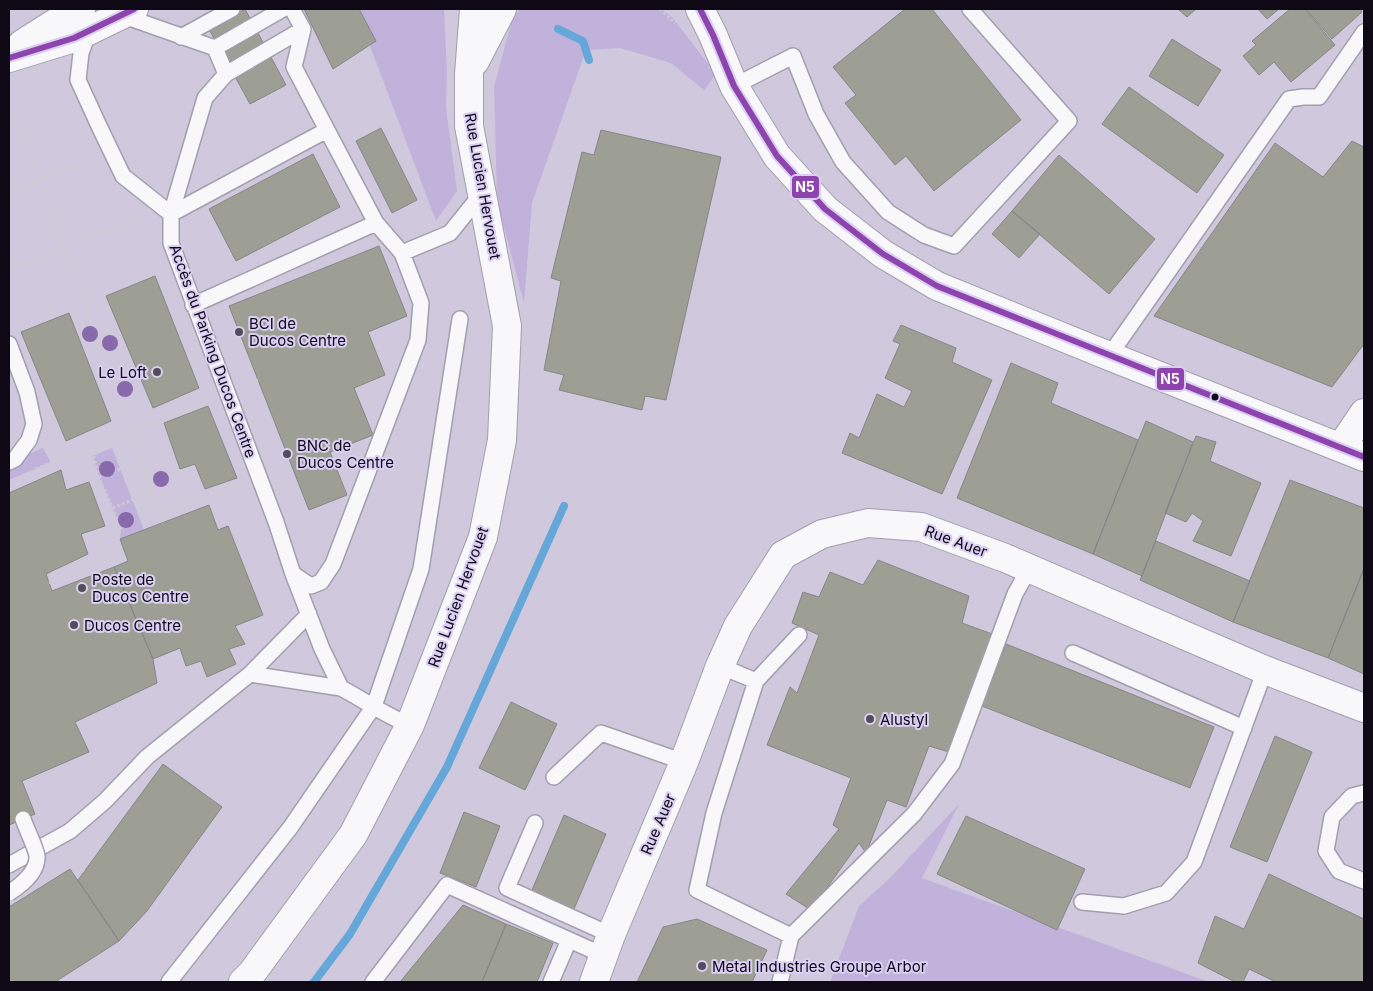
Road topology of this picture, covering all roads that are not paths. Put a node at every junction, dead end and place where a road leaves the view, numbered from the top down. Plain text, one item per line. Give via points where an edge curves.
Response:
1 (232, 9) edge
2 (283, 9) edge
3 (292, 9) edge
4 (474, 9) edge
5 (502, 9) edge
6 (681, 9) edge
7 (700, 9) edge
8 (970, 9) edge
9 (127, 12) edge
10 (85, 20) edge
11 (303, 29) junction
12 (1364, 32) edge
13 (713, 36) junction
14 (181, 37) junction
15 (215, 48) junction
16 (9, 53) edge
17 (9, 58) edge
18 (226, 74) junction
19 (469, 74) junction
20 (734, 86) junction
21 (327, 130) junction
22 (483, 192) junction
23 (171, 214) junction
24 (376, 223) junction
25 (402, 253) junction
26 (193, 305) junction
27 (460, 319) dead end
28 (9, 344) edge
29 (1109, 356) junction
30 (1364, 414) edge
31 (1353, 452) edge
32 (9, 462) edge
33 (1029, 569) junction
34 (293, 574) junction
35 (309, 614) junction
36 (799, 635) dead end
37 (1073, 653) dead end
38 (720, 666) junction
39 (1265, 670) junction
40 (250, 674) junction
41 (756, 681) junction
42 (341, 688) junction
43 (374, 706) junction
44 (1364, 708) edge
45 (410, 725) junction
46 (1244, 728) junction
47 (684, 762) junction
48 (554, 777) dead end
49 (1364, 793) edge
50 (23, 819) dead end
51 (535, 823) dead end
52 (9, 865) edge
53 (1364, 881) edge
54 (9, 893) edge
55 (1082, 902) dead end
56 (792, 936) junction
57 (569, 940) junction
58 (608, 945) junction
59 (169, 982) edge
60 (243, 982) edge
61 (373, 982) edge
62 (551, 982) edge
63 (594, 982) edge
64 (780, 982) edge

1 - 14 lane
2 - 15 lane
3 - 11 lane
4 - 19 main road, Rue Lucien Hervouet
5 - 19 main road, Rue Lucien Hervouet
6 - 13 main road
7 - 13 main road
8 - 20 lane via 1069,121 954,246 924,235 888,212 844,162 816,114 793,56
9 - 10 main road
9 - 14 lane
10 - 16 main road via 63,18
10 - 17 main road via 74,38
10 - 23 lane via 78,80 95,119 123,176
11 - 18 lane, Accès du Parking Ducos Centre
11 - 21 lane via 294,67
12 - 29 lane via 1319,97 1289,99
13 - 20 main road
14 - 15 lane
15 - 18 lane
18 - 23 lane, Accès du Parking Ducos Centre via 205,98
19 - 22 main road, Rue Lucien Hervouet via 469,126
20 - 29 main road via 783,163 825,208 883,254 937,286
21 - 23 lane
21 - 24 lane
22 - 25 lane via 450,233
22 - 45 main road, Rue Lucien Hervouet via 507,326 502,440 483,537
23 - 26 lane, Accès du Parking Ducos Centre via 171,243
24 - 25 lane
24 - 26 lane
25 - 34 lane via 421,303 418,340 333,564 322,582 312,586
26 - 34 lane, Accès du Parking Ducos Centre
27 - 43 lane via 422,569
28 - 32 lane via 27,392 34,424 29,440
29 - 31 main road
30 - 31 main road
33 - 38 main road, Rue Auer via 922,527 868,523 822,534 783,555 738,626
33 - 39 main road, Rue Auer
33 - 56 lane via 1015,594 952,764 914,814
34 - 35 lane, Accès du Parking Ducos Centre
35 - 40 lane
35 - 42 lane, Accès du Parking Ducos Centre
36 - 41 lane
37 - 46 lane
38 - 41 lane
38 - 47 main road, Rue Auer
39 - 44 main road, Rue Auer
39 - 46 lane
40 - 42 lane
40 - 52 lane via 147,757 105,801 70,831
41 - 56 lane via 714,813 697,890
42 - 43 lane
43 - 45 lane
43 - 59 lane via 290,828
45 - 60 main road, Rue Lucien Hervouet via 353,835
46 - 55 lane via 1194,862 1166,893 1124,906
47 - 48 lane via 600,732
47 - 58 main road, Rue Auer
49 - 53 lane via 1352,796 1332,817 1326,850 1339,871
50 - 54 lane, bridge via 37,857 32,872 22,885
51 - 58 lane via 506,888
56 - 64 lane
57 - 58 lane
57 - 61 lane via 447,885
57 - 62 lane
58 - 63 main road, Rue Auer

